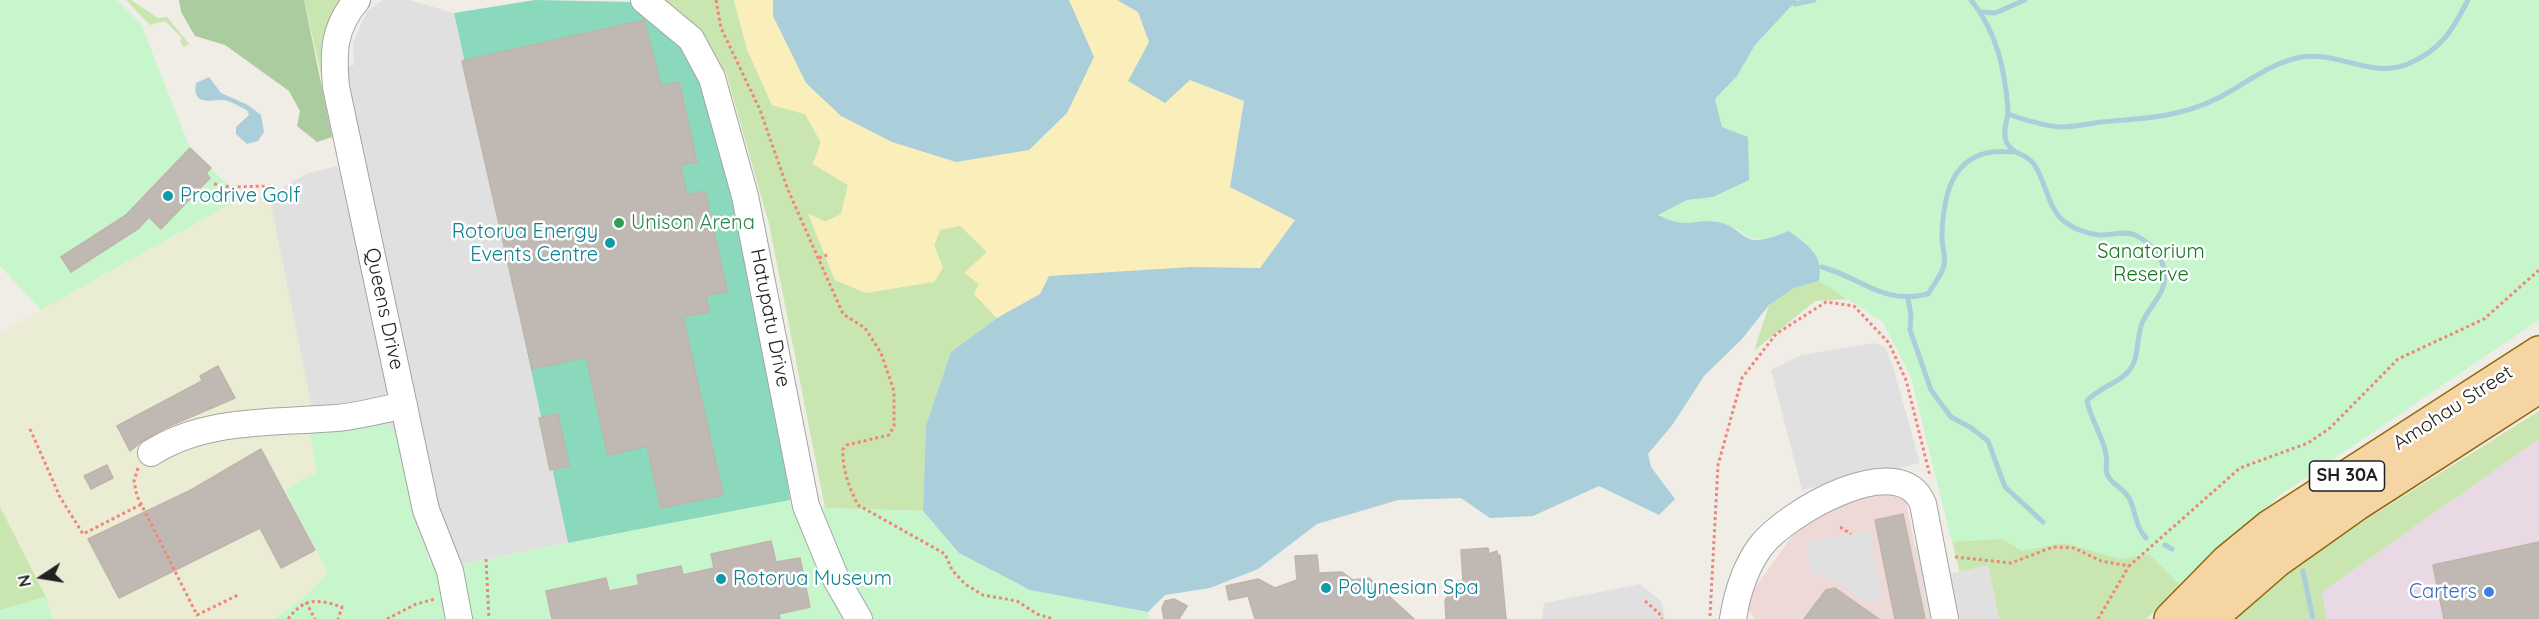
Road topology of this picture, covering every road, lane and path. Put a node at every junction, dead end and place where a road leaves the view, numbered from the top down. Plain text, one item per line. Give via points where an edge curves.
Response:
1 (357, 0) edge
2 (644, 0) edge
3 (716, 0) edge
4 (214, 184) dead end
5 (295, 197) dead end
6 (827, 255) dead end
7 (819, 258) junction
8 (2539, 270) edge
9 (2539, 353) edge
10 (2539, 386) edge
11 (404, 405) junction
12 (30, 429) dead end
13 (151, 453) joint
14 (1931, 479) dead end
15 (142, 504) junction
16 (1840, 527) dead end
17 (1851, 534) dead end
18 (1949, 556) dead end
19 (486, 559) dead end
20 (2129, 566) junction
21 (240, 594) dead end
22 (1645, 601) dead end
23 (306, 602) junction
24 (457, 607) edge
25 (1722, 617) edge
26 (288, 619) edge
27 (315, 619) edge
28 (338, 619) edge
29 (387, 619) edge
30 (489, 619) edge
31 (859, 619) edge
32 (1053, 619) edge
33 (1662, 619) edge
34 (1946, 619) edge
35 (2098, 619) edge
36 (2171, 619) edge
37 (2209, 619) edge

1 - 11 street, Queens Drive via 340,27 333,53 336,87
2 - 31 street, Hatupatu Drive via 691,39 712,78 746,196 806,506 836,579
3 - 7 path via 721,28 760,110 788,190
4 - 5 path via 270,186
6 - 7 path
7 - 32 path via 843,314 873,337 894,392 894,426 889,435 843,449 851,491 858,505 945,554 952,570 983,595 1017,601
8 - 20 path via 2484,319 2398,358 2330,428 2308,443 2240,468
9 - 36 main road, Amohau Street / SH 30A via 2271,526 2227,562
10 - 37 main road, Amohau Street / SH 30A via 2356,504 2286,554
11 - 13 street via 339,418 247,422 183,436
11 - 24 street, Queens Drive via 426,510 450,571
12 - 15 path via 60,497 83,534
13 - 15 path via 140,465 134,481
14 - 25 path via 1906,380 1889,343 1854,306 1826,302 1776,334 1742,378 1718,465
15 - 21 path via 197,615
16 - 17 path
18 - 20 path via 2011,564 2053,548 2074,548 2101,561
19 - 30 path
20 - 35 path
22 - 33 path
23 - 26 path
23 - 27 path
23 - 28 path via 342,607
24 - 29 path via 416,604
25 - 34 street via 1761,546 1773,533 1814,505 1870,483 1899,482 1914,490 1923,504

